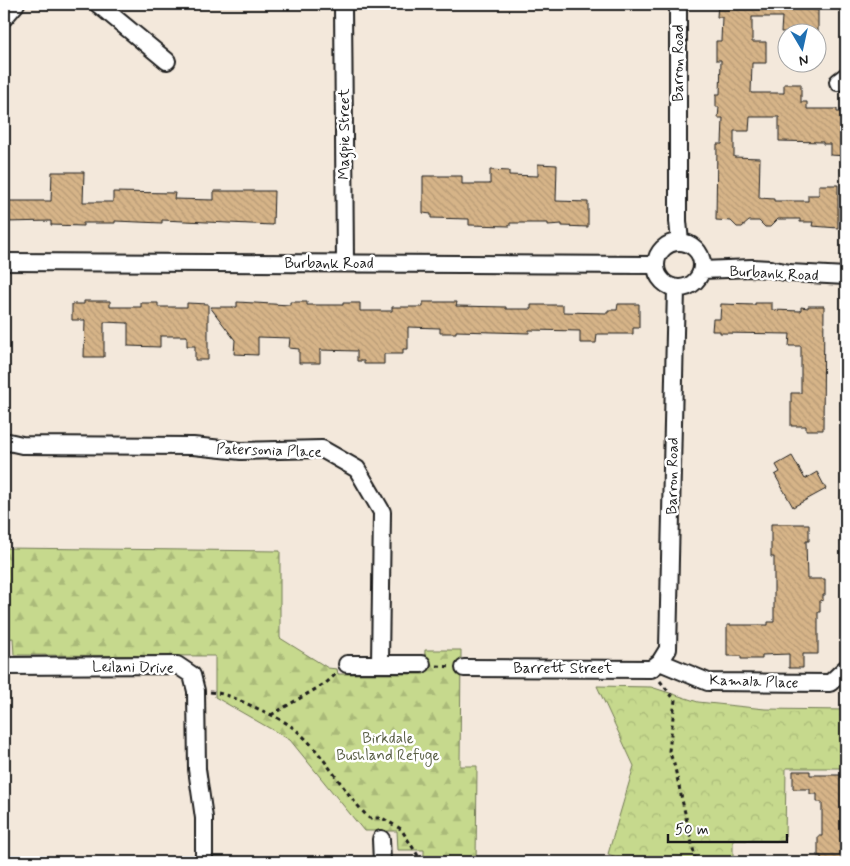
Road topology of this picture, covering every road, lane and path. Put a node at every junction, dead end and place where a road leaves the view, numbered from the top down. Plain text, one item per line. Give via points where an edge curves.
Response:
1 (16, 4) edge
2 (98, 4) edge
3 (343, 4) edge
4 (678, 4) edge
5 (4, 18) edge
6 (167, 61) dead end
7 (680, 242) junction
8 (4, 262) edge
9 (344, 263) junction
10 (655, 264) junction
11 (702, 270) junction
12 (846, 276) edge
13 (676, 288) junction
14 (4, 441) edge
15 (347, 664) joint
16 (380, 664) junction
17 (422, 664) joint
18 (4, 666) edge
19 (655, 666) junction
20 (464, 668) joint
21 (846, 668) edge
22 (196, 691) junction
23 (271, 715) junction
24 (381, 839) dead end
25 (204, 862) edge
26 (382, 862) edge
27 (422, 862) edge
28 (696, 862) edge

1 - 5 street
2 - 6 street
3 - 9 street, Magpie Street
4 - 7 street, Barron Road
7 - 10 street via 666,246 656,257
7 - 11 street via 697,250
8 - 9 street, Burbank Road
9 - 10 street, Burbank Road
10 - 13 street via 659,278
11 - 12 street, Burbank Road via 770,269
11 - 13 street via 690,286
13 - 19 street, Barron Road via 668,649
14 - 16 street, Patersonia Place via 22,445 322,450 358,469 382,512
15 - 16 street
15 - 23 path via 326,683
16 - 17 street
17 - 20 path
18 - 22 street, Leilani Drive via 177,665 192,675
19 - 20 street, Barrett Street
19 - 21 street, Kamala Place via 708,682 830,683
19 - 28 path via 675,700 669,751
22 - 23 path via 224,693
22 - 25 street, Leilani Drive via 197,769 204,818
23 - 27 path via 295,729 311,744 369,818 382,818 401,830
24 - 26 street

